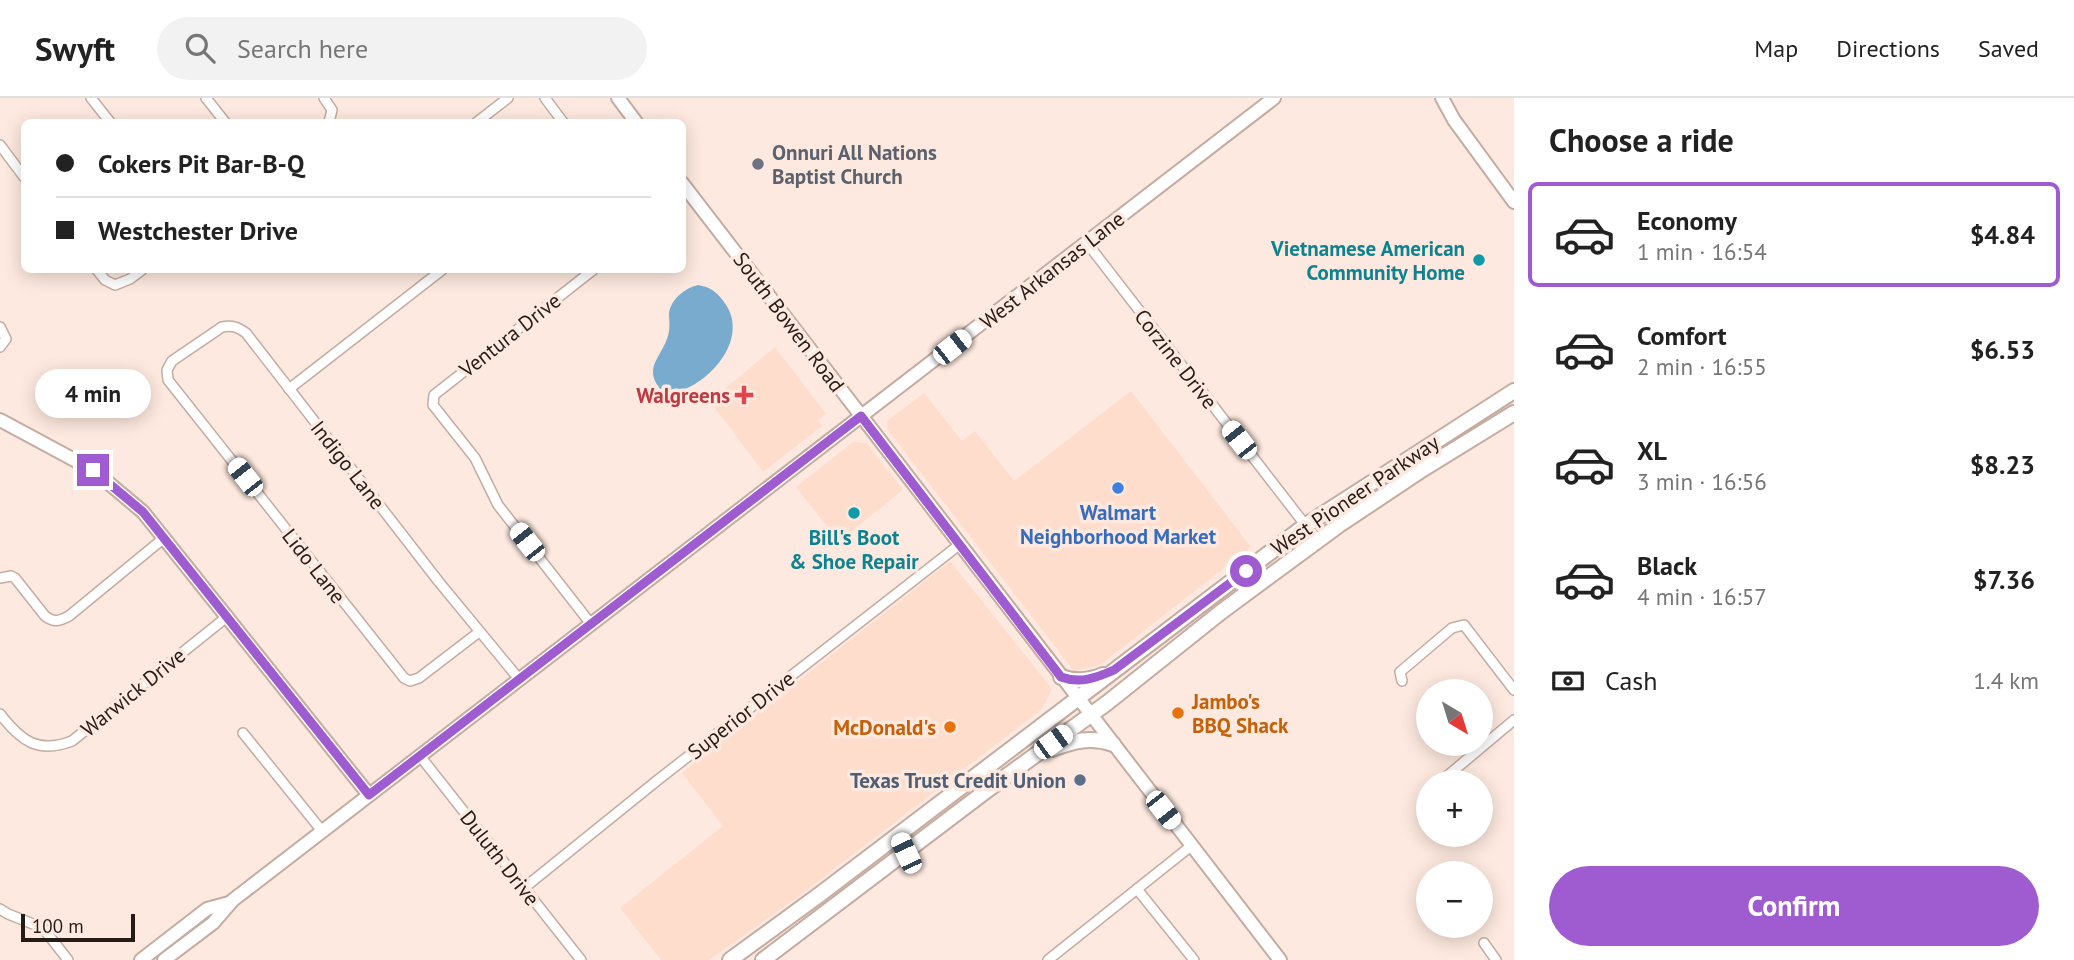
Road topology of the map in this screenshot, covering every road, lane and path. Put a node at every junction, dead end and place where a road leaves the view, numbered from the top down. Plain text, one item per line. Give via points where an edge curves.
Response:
1 (91, 98) edge
2 (206, 98) edge
3 (324, 98) edge
4 (508, 98) edge
5 (545, 98) edge
6 (618, 98) edge
7 (1274, 98) edge
8 (1442, 98) edge
9 (108, 119) edge
10 (224, 119) edge
11 (330, 119) edge
12 (481, 119) edge
13 (561, 119) edge
14 (632, 119) edge
15 (0, 145) edge
16 (21, 173) edge
17 (686, 193) edge
18 (1514, 202) edge
19 (1087, 243) junction
20 (99, 273) edge
21 (138, 273) edge
22 (438, 273) edge
23 (589, 273) edge
24 (0, 327) edge
25 (3, 343) edge
26 (168, 380) joint
27 (289, 389) junction
28 (1514, 391) edge
29 (1514, 413) edge
30 (861, 416) junction
31 (0, 420) edge
32 (1306, 526) junction
33 (164, 538) junction
34 (1317, 540) junction
35 (959, 545) junction
36 (0, 579) edge
37 (228, 616) junction
38 (591, 624) junction
39 (480, 632) junction
40 (1114, 670) junction
41 (1061, 677) junction
42 (519, 679) junction
43 (1402, 681) dead end
44 (1514, 690) edge
45 (1077, 698) junction
46 (0, 714) edge
47 (1090, 715) junction
48 (1514, 720) edge
49 (243, 733) dead end
50 (1112, 744) junction
51 (419, 756) junction
52 (1035, 756) junction
53 (1452, 770) edge
54 (369, 795) junction
55 (322, 831) junction
56 (898, 835) junction
57 (1191, 846) junction
58 (906, 853) junction
59 (524, 888) junction
60 (1137, 889) junction
61 (229, 902) junction
62 (0, 909) edge
63 (1483, 943) dead end
64 (1060, 956) edge
65 (68, 960) edge
66 (141, 960) edge
67 (164, 960) edge
68 (581, 960) edge
69 (730, 960) edge
70 (764, 960) edge
71 (1048, 960) edge
72 (1194, 960) edge
73 (1280, 960) edge
74 (1496, 960) edge

1 - 9 street
2 - 10 street
3 - 11 street via 331,110
4 - 12 street
5 - 13 street
6 - 14 main road
7 - 19 main road, West Arkansas Lane
8 - 18 main road
15 - 16 street
17 - 30 main road, South Bowen Road
19 - 30 main road, West Arkansas Lane
19 - 32 street, Corzine Drive
20 - 21 street via 115,285
22 - 27 street
23 - 38 street, Ventura Drive via 434,395 433,405 475,457 498,505
24 - 25 street
26 - 27 street, Indigo Lane via 172,362 230,325 246,333
26 - 39 street, Lido Lane via 404,678 419,678
27 - 39 street, Indigo Lane
28 - 32 main road, West Pioneer Parkway
29 - 34 main road, West Pioneer Parkway
30 - 35 main road, South Bowen Road
30 - 38 main road, West Arkansas Lane
31 - 33 main road via 93,470 143,512
32 - 34 street, Corzine Drive
32 - 40 main road, West Pioneer Parkway
33 - 36 street via 60,621 45,616 15,578
33 - 37 main road
34 - 47 main road, West Pioneer Parkway
35 - 41 main road, South Bowen Road
35 - 59 street, Superior Drive
37 - 46 street, Warwick Drive via 72,741 40,746 19,736
37 - 54 main road
38 - 42 main road, West Arkansas Lane
39 - 42 street, Indigo Lane
40 - 41 main road via 1095,679
40 - 45 main road, West Pioneer Parkway
41 - 45 main road, South Bowen Road
42 - 51 main road, West Arkansas Lane
43 - 44 street via 1399,672 1452,628 1464,625
45 - 47 main road, South Bowen Road
45 - 56 main road, West Pioneer Parkway
47 - 50 main road, South Bowen Road
47 - 52 main road, West Pioneer Parkway
48 - 53 street
49 - 55 street
50 - 52 main road via 1094,738
50 - 57 main road, South Bowen Road
51 - 54 main road, West Arkansas Lane
51 - 59 street, Duluth Drive
52 - 58 main road, West Pioneer Parkway
54 - 55 main road, West Arkansas Lane
55 - 61 main road, West Arkansas Lane
56 - 58 main road
56 - 69 main road, West Pioneer Parkway
57 - 60 street
57 - 73 main road, South Bowen Road
58 - 70 main road, West Pioneer Parkway
59 - 68 street, Duluth Drive
60 - 64 street
60 - 72 street
61 - 66 main road, West Arkansas Lane via 208,909
61 - 67 main road, West Arkansas Lane via 213,923
62 - 65 street via 43,928
63 - 74 street
64 - 71 street

